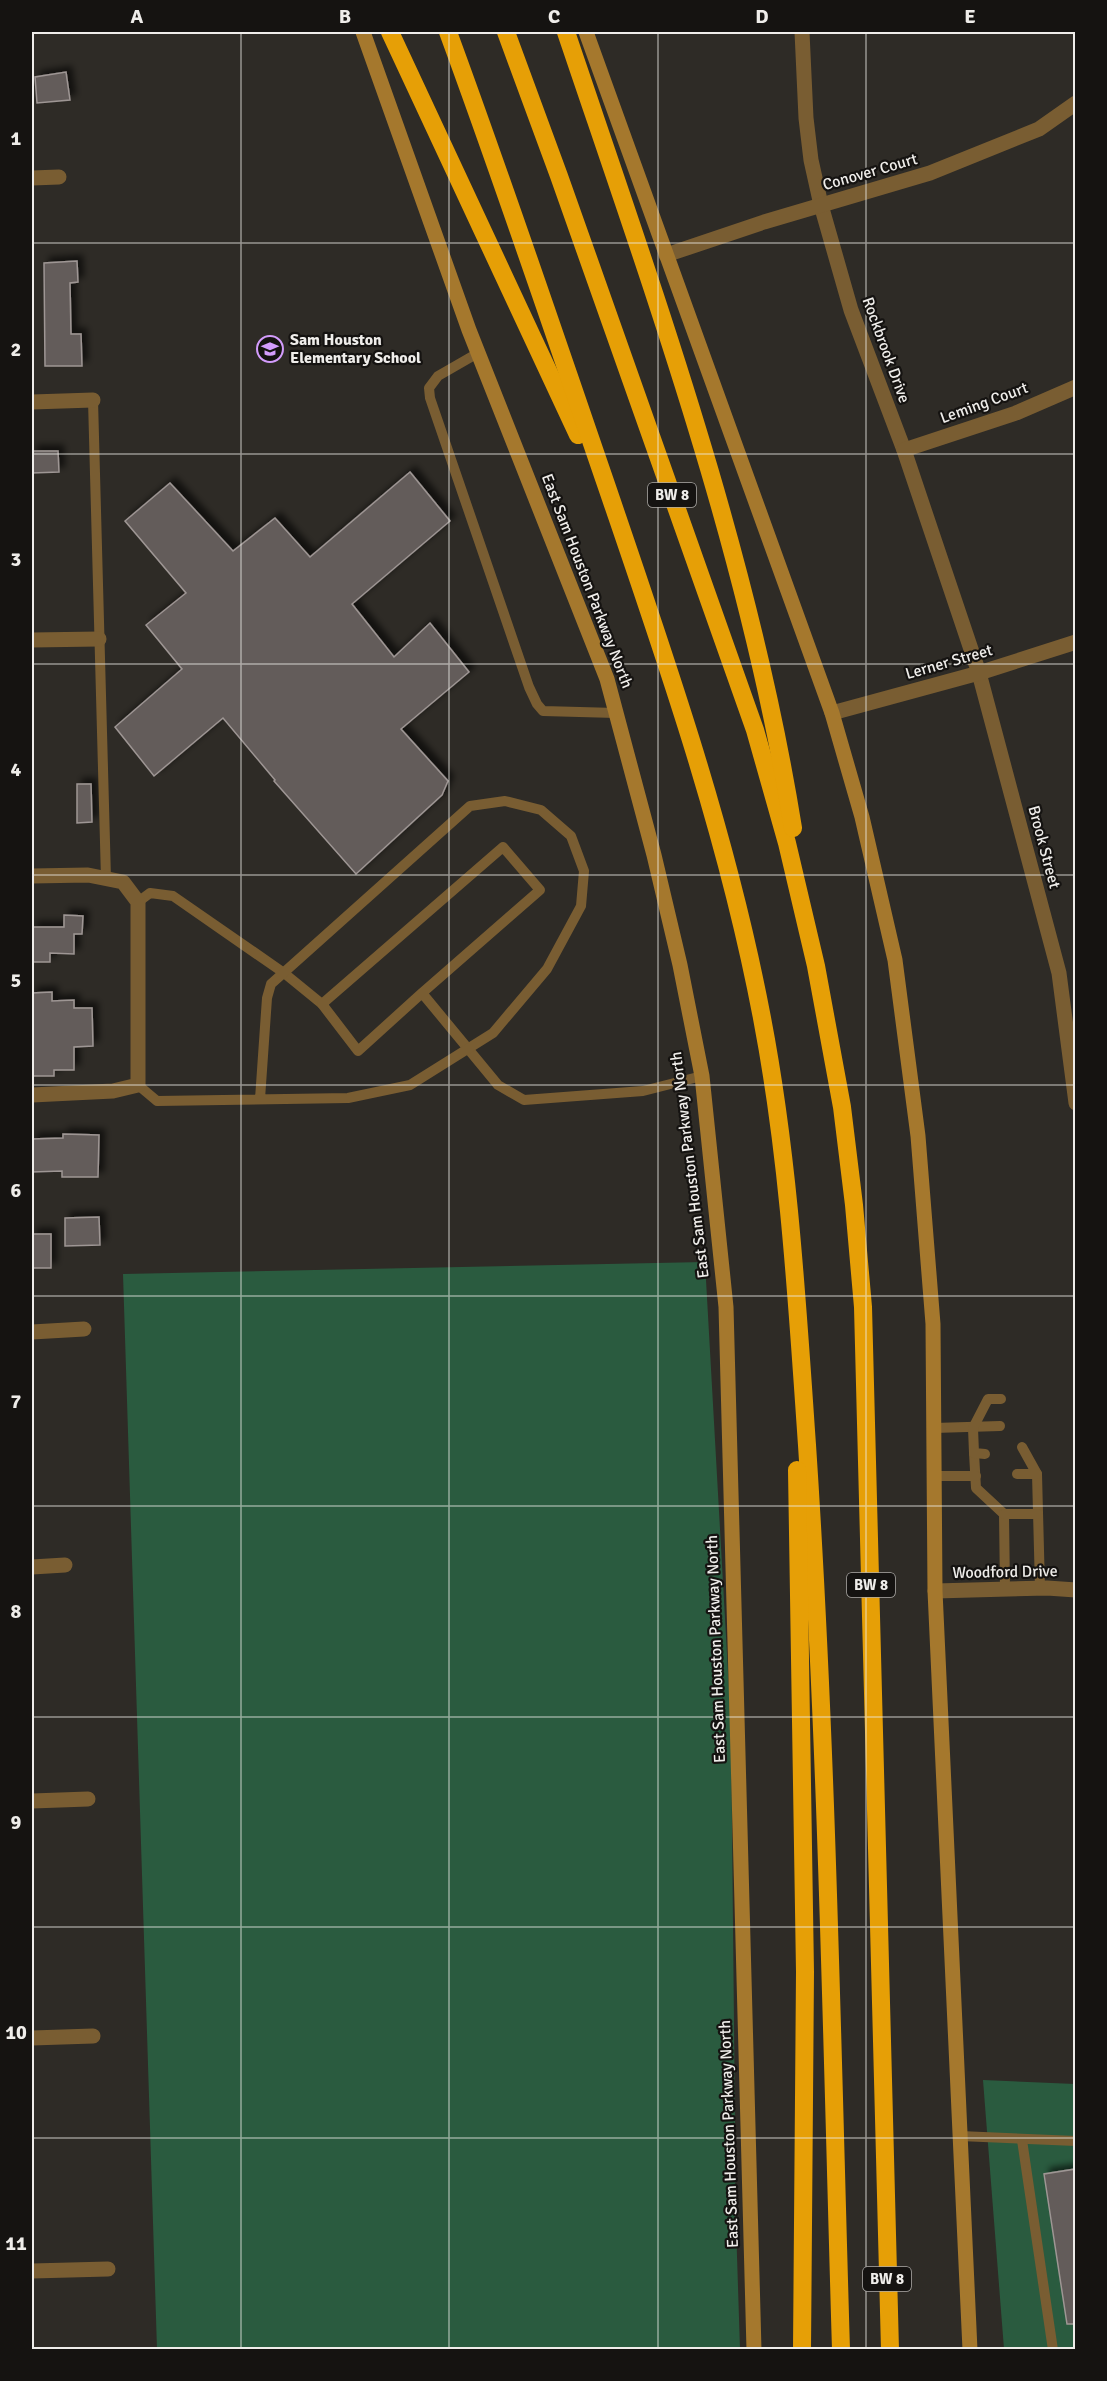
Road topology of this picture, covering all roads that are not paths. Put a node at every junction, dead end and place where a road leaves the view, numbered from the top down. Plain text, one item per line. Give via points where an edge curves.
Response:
1 (363, 32) edge
2 (390, 32) edge
3 (448, 32) edge
4 (506, 32) edge
5 (566, 32) edge
6 (586, 32) edge
7 (802, 32) edge
8 (1076, 103) edge
9 (59, 177) dead end
10 (32, 178) edge
11 (821, 205) junction
12 (666, 255) junction
13 (478, 353) junction
14 (1076, 387) edge
15 (93, 400) joint
16 (32, 402) edge
17 (904, 450) junction
18 (620, 523) junction
19 (99, 639) junction
20 (32, 640) edge
21 (1076, 642) edge
22 (978, 673) junction
23 (616, 713) junction
24 (832, 713) junction
25 (32, 876) edge
26 (106, 879) junction
27 (138, 902) junction
28 (816, 966) junction
29 (284, 973) junction
30 (422, 993) junction
31 (322, 1004) junction
32 (469, 1048) junction
33 (702, 1076) junction
34 (138, 1085) junction
35 (32, 1095) edge
36 (261, 1099) junction
37 (1076, 1103) edge
38 (795, 1276) junction
39 (84, 1329) dead end
40 (32, 1332) edge
41 (1001, 1399) dead end
42 (1000, 1426) dead end
43 (934, 1428) junction
44 (973, 1428) junction
45 (1022, 1447) dead end
46 (1017, 1474) dead end
47 (1037, 1474) junction
48 (934, 1476) junction
49 (976, 1476) junction
50 (1004, 1514) junction
51 (1038, 1514) junction
52 (64, 1565) dead end
53 (32, 1567) edge
54 (1040, 1588) junction
55 (1005, 1589) junction
56 (1076, 1590) edge
57 (935, 1591) junction
58 (88, 1799) dead end
59 (32, 1801) edge
60 (93, 2036) dead end
61 (32, 2038) edge
62 (960, 2136) junction
63 (1022, 2140) junction
64 (1076, 2142) edge
65 (885, 2208) junction
66 (108, 2269) dead end
67 (32, 2271) edge
68 (754, 2349) edge
69 (802, 2349) edge
70 (841, 2349) edge
71 (890, 2349) edge
72 (900, 2349) edge
73 (970, 2349) edge
74 (1053, 2349) edge

1 - 13 main road, East Sam Houston Parkway North
2 - 18 highway
3 - 18 highway, BW 8
4 - 28 highway, BW 8 via 754,730 787,843
5 - 28 highway via 697,427 733,549 761,662
6 - 12 main road
7 - 11 street, Rockbrook Drive via 806,118
8 - 11 street, Conover Court via 1039,129 930,174
9 - 10 street
11 - 12 street, Conover Court
11 - 17 street, Rockbrook Drive via 851,310
12 - 24 main road
13 - 23 main road, East Sam Houston Parkway North via 607,680
13 - 23 lane via 438,376 429,388 430,398 530,687 543,711
14 - 17 street, Leming Court via 1016,413
15 - 16 street
15 - 19 lane
17 - 22 street, Rockbrook Drive
18 - 38 highway, BW 8 via 705,784 745,937 777,1104
19 - 20 street
19 - 26 lane
21 - 22 street, Lerner Street
22 - 24 street, Lerner Street
22 - 37 street, Brook Street via 1059,973
23 - 33 main road, East Sam Houston Parkway North via 654,855
24 - 43 main road via 862,817 895,960 918,1136 933,1324
25 - 26 street via 88,874
26 - 27 street via 123,882
27 - 29 lane via 150,893 173,896
27 - 34 street
28 - 65 highway, BW 8 via 842,1107 863,1306
29 - 31 lane
29 - 32 lane via 470,806 505,801 541,810 571,836 584,871 580,906 547,969 493,1033
29 - 36 lane via 272,984 267,998
30 - 31 lane via 358,1051
30 - 31 lane via 540,890 503,848
30 - 32 lane
32 - 33 lane via 498,1085 524,1100 643,1091
32 - 36 lane via 410,1085 348,1098
33 - 68 main road, East Sam Houston Parkway North via 726,1307
34 - 35 street via 113,1091
34 - 36 lane via 157,1101
38 - 69 highway via 805,1972
38 - 70 highway, BW 8 via 817,1603
39 - 40 street
41 - 44 lane via 988,1399
42 - 44 lane
43 - 44 lane
43 - 48 main road
44 - 49 lane via 980,1453
45 - 47 lane
46 - 47 lane
47 - 51 lane
48 - 49 lane
48 - 57 main road
49 - 50 lane via 976,1488
50 - 51 lane
50 - 55 lane
51 - 54 lane
52 - 53 street
54 - 55 street, Woodford Drive
54 - 56 street, Woodford Drive
55 - 57 street, Woodford Drive
57 - 62 main road
58 - 59 street
60 - 61 street
62 - 63 lane
62 - 73 main road
63 - 64 lane
63 - 74 lane
65 - 71 highway, BW 8
65 - 72 highway
66 - 67 street

